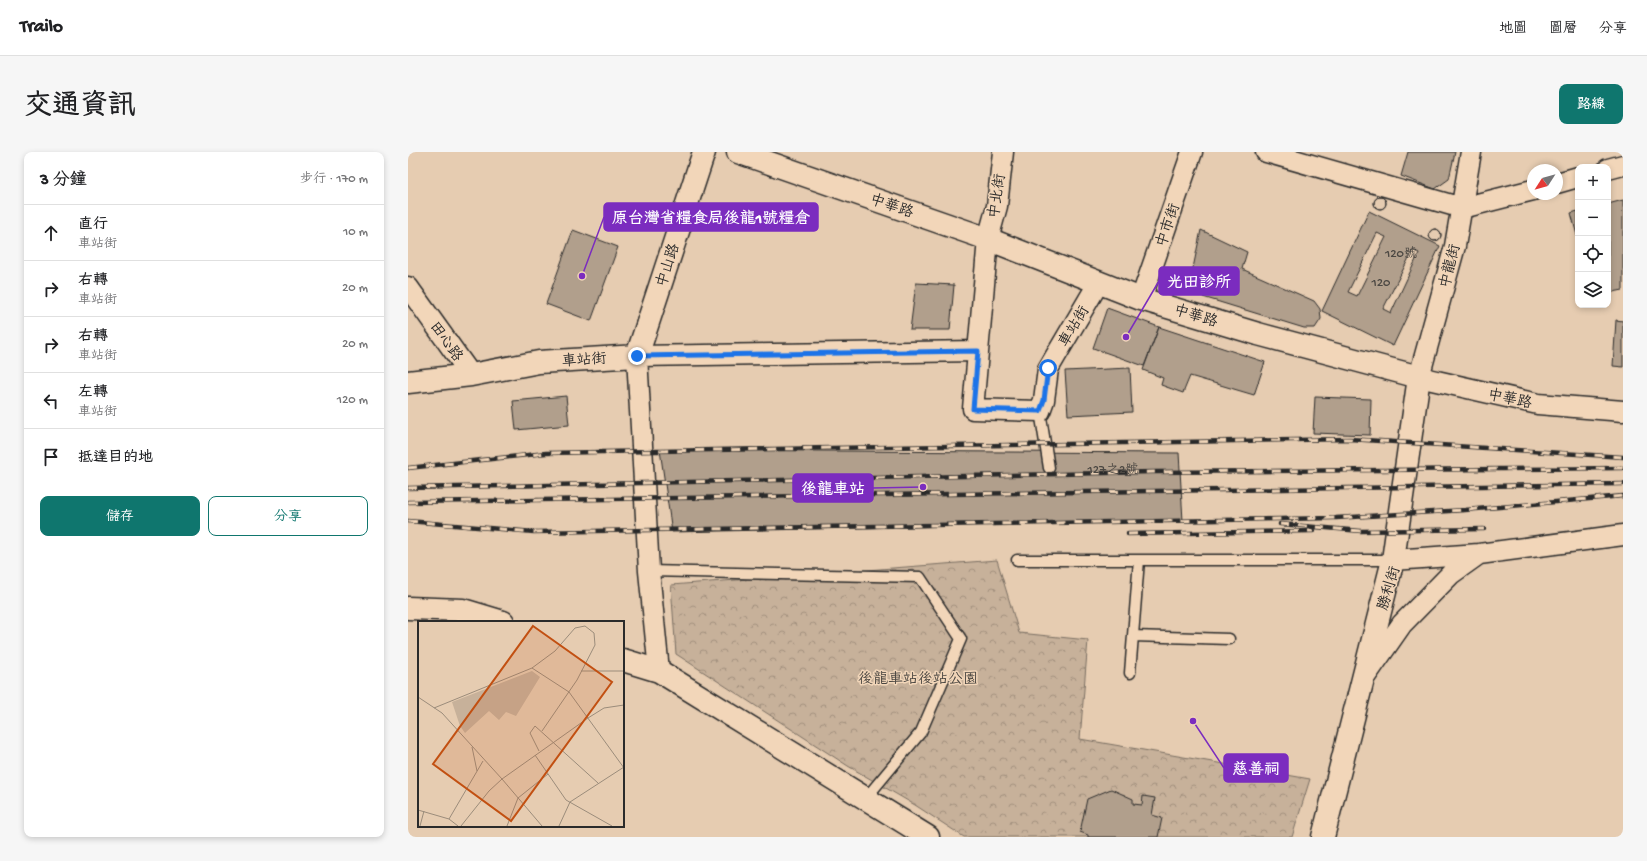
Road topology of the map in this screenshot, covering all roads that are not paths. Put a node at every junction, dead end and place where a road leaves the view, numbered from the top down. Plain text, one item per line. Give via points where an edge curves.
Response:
1 (704, 152) edge
2 (738, 152) edge
3 (1003, 152) edge
4 (1192, 152) edge
5 (1266, 152) edge
6 (1471, 152) edge
7 (1623, 165) edge
8 (1611, 168) edge
9 (1575, 178) edge
10 (1563, 181) edge
11 (1527, 192) edge
12 (1462, 208) junction
13 (988, 239) junction
14 (1099, 282) junction
15 (408, 288) edge
16 (1141, 299) junction
17 (978, 351) junction
18 (637, 356) junction
19 (471, 375) junction
20 (1419, 377) junction
21 (408, 382) edge
22 (1040, 411) junction
23 (1623, 411) edge
24 (1049, 468) dead end
25 (1623, 536) edge
26 (1479, 554) junction
27 (1018, 560) dead end
28 (1139, 560) junction
29 (1393, 560) junction
30 (648, 571) junction
31 (408, 608) edge
32 (499, 621) edge
33 (1133, 636) junction
34 (1229, 639) dead end
35 (624, 660) edge
36 (659, 671) junction
37 (1130, 674) dead end
38 (1362, 682) junction
39 (866, 798) junction
40 (928, 837) edge
41 (1323, 837) edge

1 - 18 main road, 中山路
2 - 13 main road, 中華路
3 - 13 street, 中北街 via 996,206
4 - 16 street, 中市街
5 - 12 street
6 - 12 street, 中龍街
7 - 8 street
9 - 10 street
11 - 12 street
12 - 20 street, 中龍街 via 1455,246
13 - 14 main road, 中華路
13 - 17 street
14 - 16 main road, 中華路
14 - 22 street, 車站街 via 1048,368
15 - 19 street, 田心路
16 - 20 main road, 中華路 via 1258,334
17 - 18 street, 車站街
17 - 22 street via 973,409
18 - 19 main road, 車站街 via 539,362
18 - 30 street
19 - 21 main road, 車站街
20 - 23 street, 中華路 via 1538,404
20 - 29 main road
22 - 24 lane
25 - 26 street, 勝利街
26 - 29 street, 勝利街
26 - 38 street via 1451,574 1402,624
27 - 28 lane
28 - 29 lane
28 - 33 lane
29 - 38 main road, 勝利街
30 - 36 street
30 - 39 lane via 920,577 961,638 921,732
31 - 32 main road via 463,610
33 - 34 lane
33 - 37 lane
35 - 36 main road
36 - 39 main road
38 - 41 main road, 勝利街
39 - 40 main road

